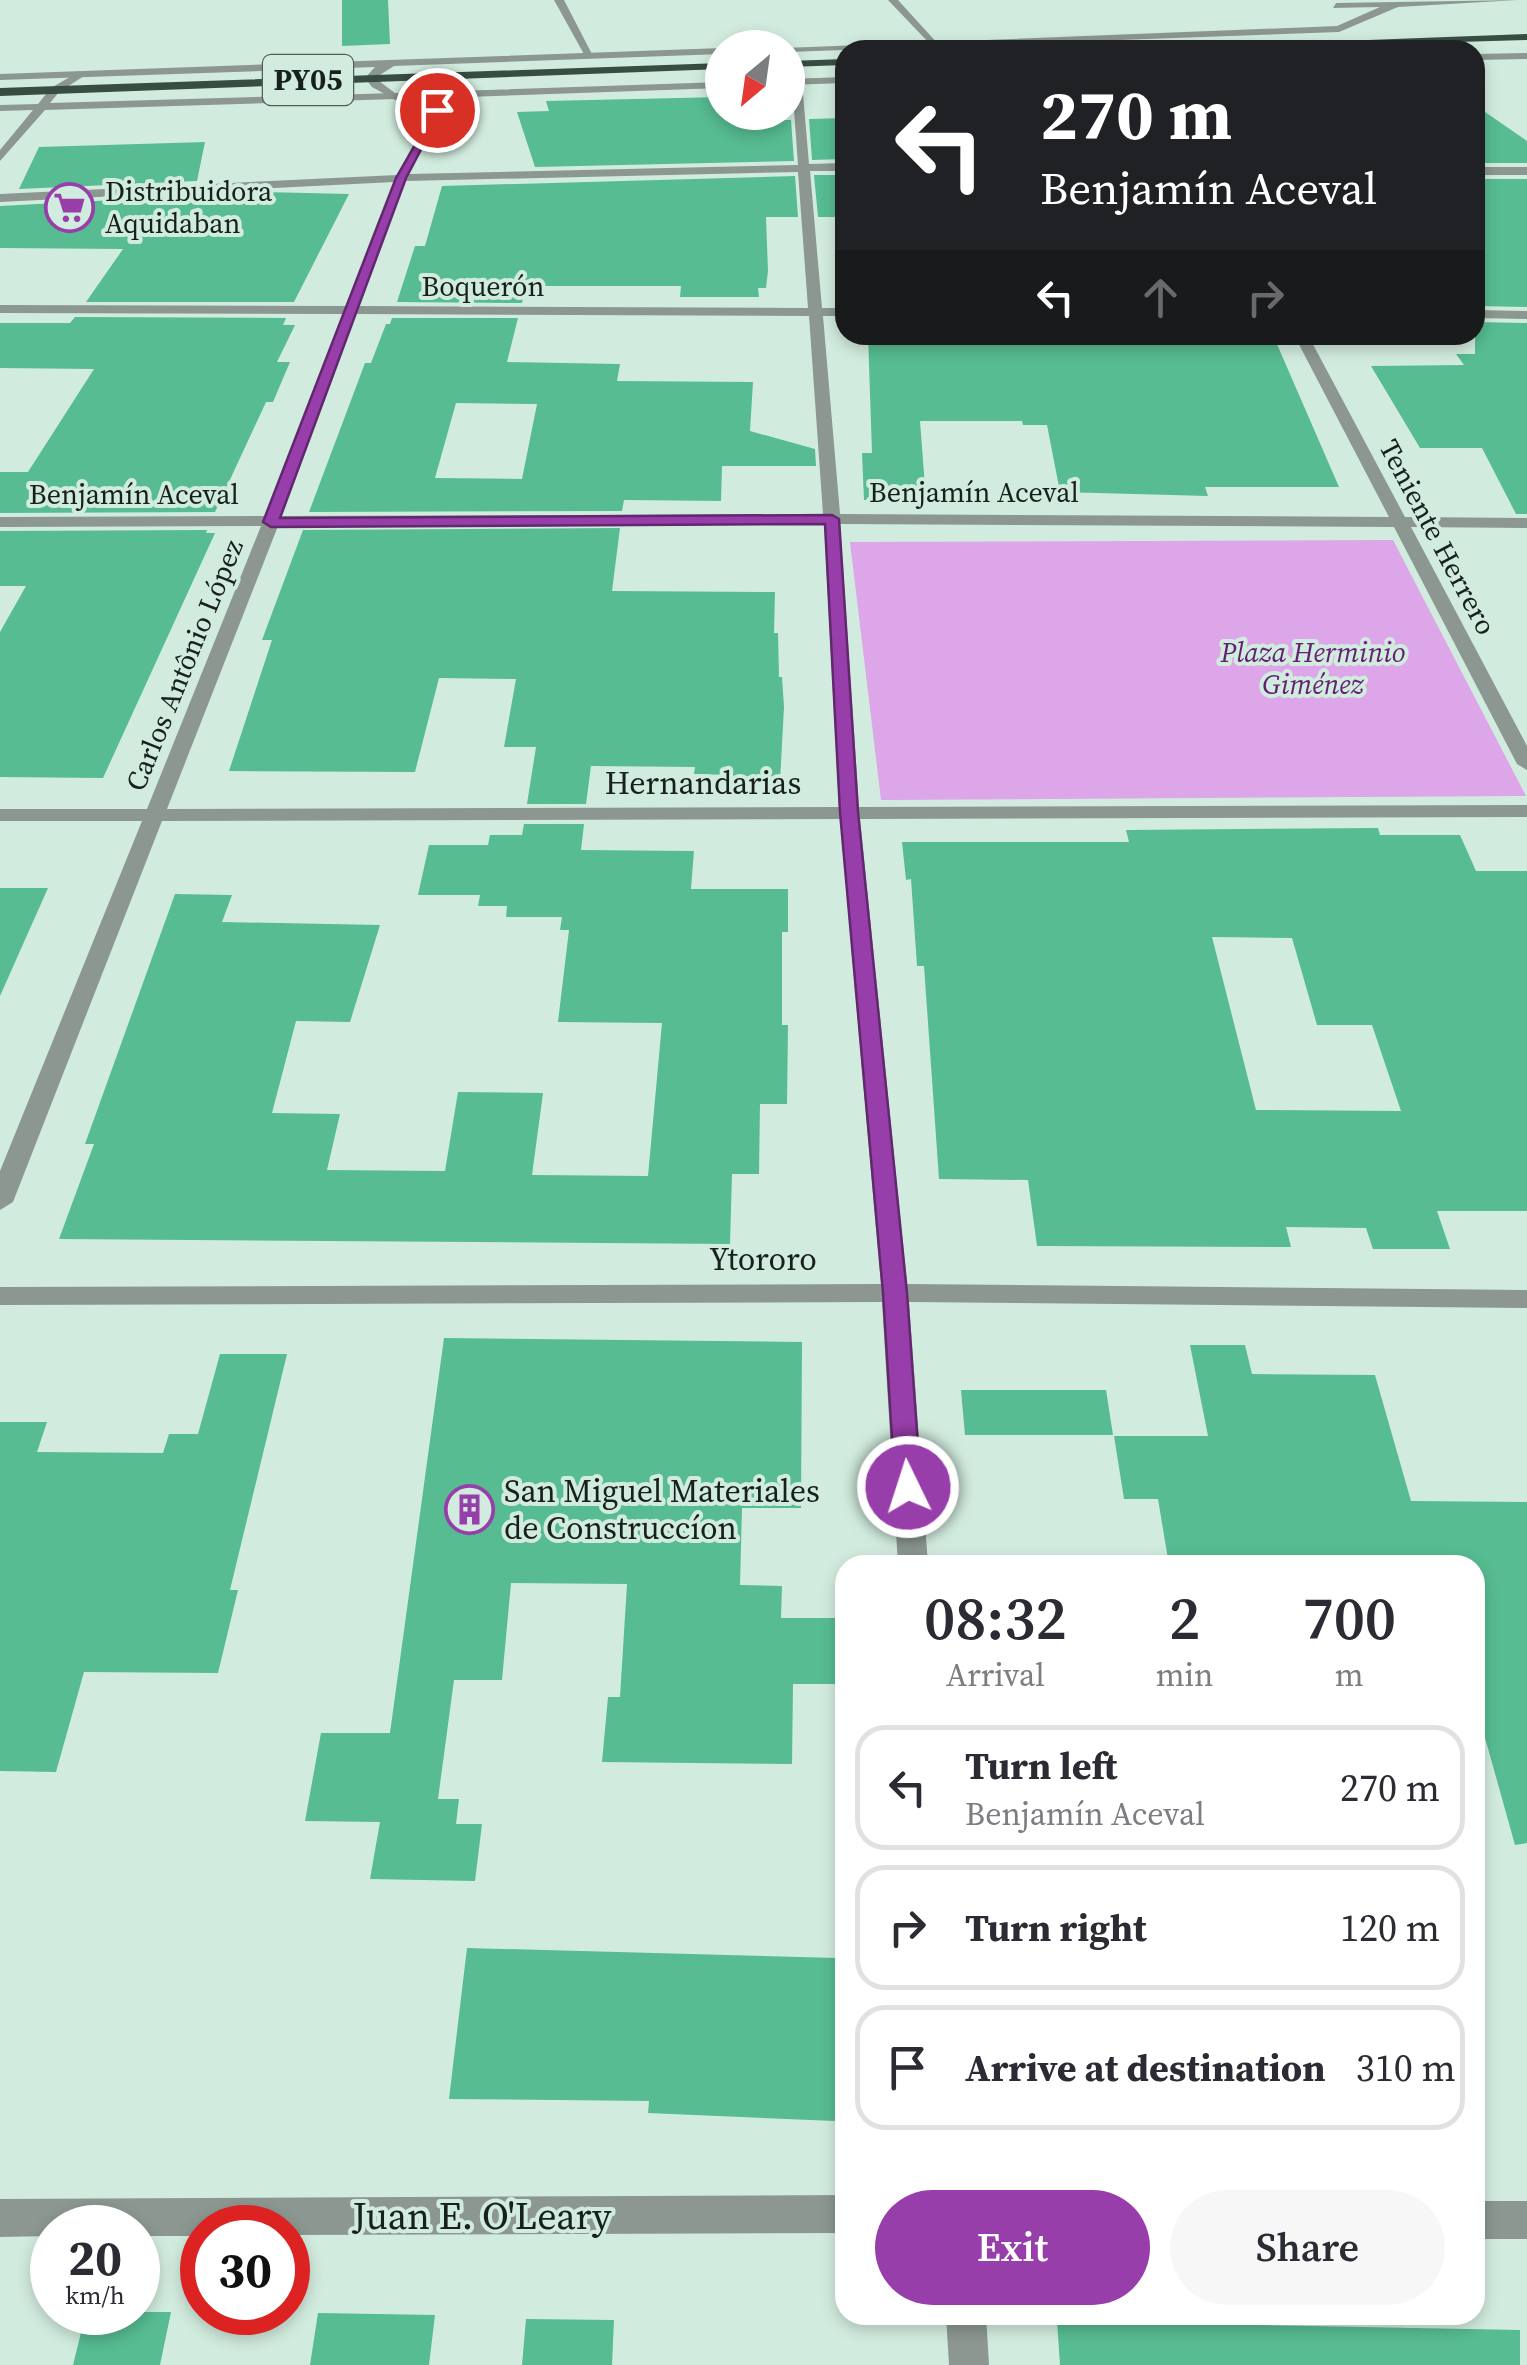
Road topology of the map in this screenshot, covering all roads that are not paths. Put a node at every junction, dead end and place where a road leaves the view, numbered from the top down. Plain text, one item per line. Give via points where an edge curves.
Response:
1 (559, 0) edge
2 (893, 0) edge
3 (1349, 0) edge
4 (1512, 0) edge
5 (1430, 1) edge
6 (1401, 2) edge
7 (1336, 6) junction
8 (1320, 12) dead end
9 (1305, 18) dead end
10 (1275, 32) junction
11 (1527, 37) edge
12 (1500, 38) junction
13 (931, 40) edge
14 (1048, 40) edge
15 (1448, 40) edge
16 (835, 47) edge
17 (805, 48) edge
18 (705, 52) edge
19 (590, 56) junction
20 (1525, 57) edge
21 (1485, 58) edge
22 (392, 63) junction
23 (835, 65) edge
24 (705, 67) edge
25 (617, 70) junction
26 (805, 72) edge
27 (80, 74) junction
28 (0, 77) edge
29 (805, 77) edge
30 (370, 78) junction
31 (835, 79) edge
32 (705, 86) edge
33 (55, 90) junction
34 (593, 90) junction
35 (0, 92) edge
36 (396, 96) junction
37 (44, 106) junction
38 (0, 108) edge
39 (438, 108) junction
40 (796, 130) edge
41 (0, 158) edge
42 (800, 167) junction
43 (835, 168) edge
44 (1485, 171) edge
45 (1527, 171) edge
46 (401, 178) junction
47 (0, 198) edge
48 (0, 309) edge
49 (352, 311) junction
50 (816, 312) junction
51 (835, 312) edge
52 (1485, 314) edge
53 (1527, 315) edge
54 (1306, 345) edge
55 (832, 519) junction
56 (0, 522) edge
57 (271, 522) junction
58 (1398, 522) junction
59 (1527, 522) edge
60 (1527, 764) edge
61 (1527, 811) edge
62 (849, 812) junction
63 (0, 816) edge
64 (154, 816) junction
65 (0, 1202) edge
66 (895, 1293) junction
67 (0, 1296) edge
68 (1527, 1299) edge
69 (912, 1555) edge
70 (835, 2214) edge
71 (0, 2218) edge
72 (1485, 2220) edge
73 (1527, 2220) edge
74 (967, 2325) edge
75 (969, 2365) edge

1 - 19 street
2 - 13 street
3 - 7 street
4 - 5 street
5 - 6 street
6 - 7 street
6 - 10 street via 1339,29
7 - 8 street
9 - 10 street
10 - 14 street
11 - 12 highway
12 - 15 highway
12 - 20 street
16 - 17 street
18 - 19 street
19 - 22 street
19 - 25 street
20 - 21 street
22 - 27 street
22 - 30 street
23 - 26 highway
24 - 25 highway, PY05
25 - 30 highway, PY05
25 - 34 street
27 - 28 street
27 - 33 street
29 - 31 street
30 - 33 highway, PY05
30 - 36 street
32 - 34 street
33 - 35 highway, PY05
33 - 37 street
34 - 39 street via 514,93
36 - 37 street
36 - 39 street
36 - 39 street
37 - 38 street
37 - 41 street
39 - 46 street, Carlos Antônio López
40 - 42 street
42 - 43 street
42 - 46 street
42 - 50 street
44 - 45 street
46 - 47 street
46 - 49 street, Carlos Antônio López
48 - 49 street, Boquerón
49 - 50 street, Boquerón
49 - 57 street, Carlos Antônio López
50 - 51 street, Boquerón
50 - 55 street
52 - 53 street
54 - 58 street, Teniente Herrero
55 - 57 street, Benjamín Aceval
55 - 58 street, Benjamín Aceval
55 - 62 street
56 - 57 street, Benjamín Aceval
57 - 64 street, Carlos Antônio López
58 - 59 street, Benjamín Aceval
58 - 60 street, Teniente Herrero
61 - 62 street, Hernandarias
62 - 64 street, Hernandarias
62 - 66 street
63 - 64 street, Hernandarias
64 - 65 street, Carlos Antônio López
66 - 67 street, Ytororo
66 - 68 street, Ytororo
66 - 69 street
70 - 71 street, Juan E. O'Leary
72 - 73 street
74 - 75 street

